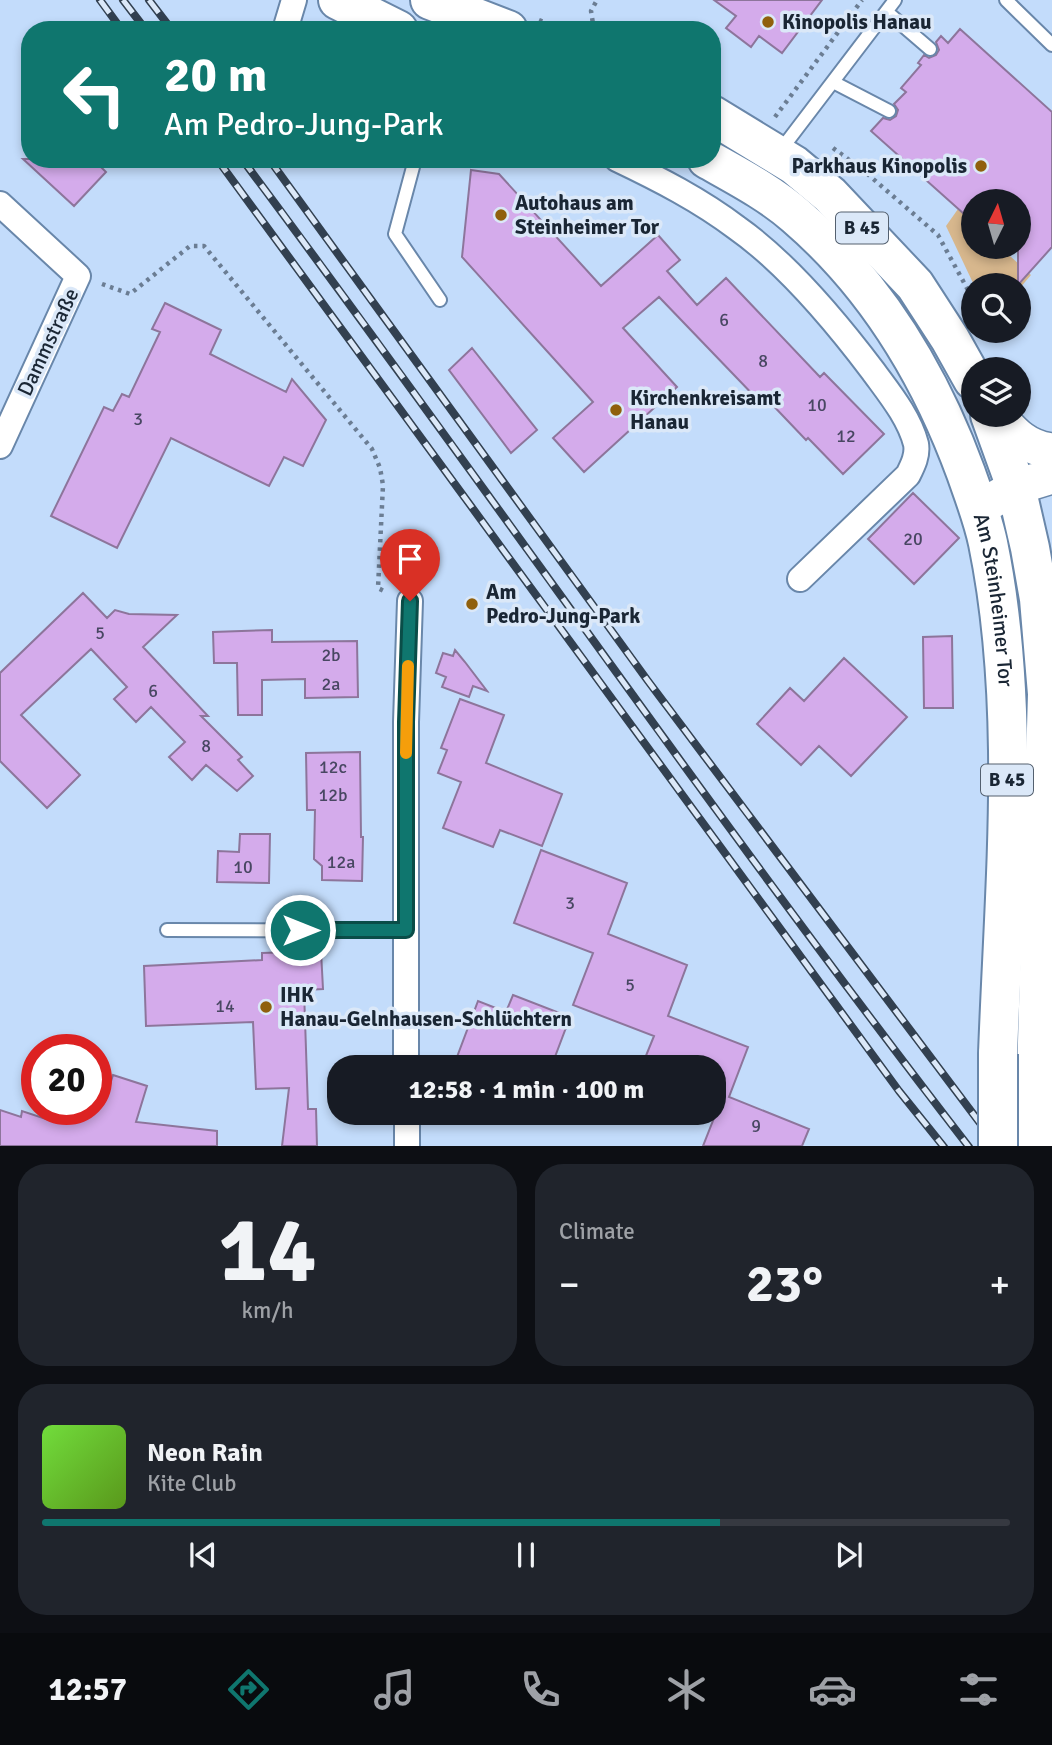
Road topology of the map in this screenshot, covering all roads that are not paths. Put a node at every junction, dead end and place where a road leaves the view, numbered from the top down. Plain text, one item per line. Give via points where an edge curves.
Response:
1 (294, 0) edge
2 (338, 0) edge
3 (430, 0) edge
4 (895, 0) edge
5 (1006, 0) edge
6 (887, 12) junction
7 (288, 21) edge
8 (380, 21) edge
9 (485, 21) edge
10 (1052, 45) edge
11 (930, 49) dead end
12 (833, 82) junction
13 (889, 111) dead end
14 (721, 120) edge
15 (768, 148) junction
16 (721, 167) edge
17 (413, 168) edge
18 (635, 168) edge
19 (0, 204) edge
20 (440, 300) dead end
21 (961, 359) edge
22 (994, 427) edge
23 (1008, 427) edge
24 (0, 446) edge
25 (1052, 451) edge
26 (1052, 476) edge
27 (1016, 488) junction
28 (979, 508) junction
29 (800, 579) dead end
30 (410, 601) road end
31 (167, 930) dead end
32 (406, 930) junction
33 (407, 1055) edge
34 (407, 1125) edge
35 (407, 1146) edge
36 (998, 1146) edge
37 (1034, 1146) edge

1 - 7 street
2 - 8 main road
3 - 9 main road
4 - 6 lane
5 - 10 lane
6 - 11 lane
6 - 12 lane
12 - 13 lane
12 - 15 lane
14 - 15 main road, B 45
15 - 21 main road, B 45 via 830,195 915,285
16 - 28 main road, Am Steinheimer Tor / B 45 via 794,214 839,257 878,304 918,367 950,431
17 - 20 lane via 395,234
18 - 29 street via 694,198 740,229 776,262 853,345 907,422 916,446 908,475
19 - 24 street, Dammstraße via 78,276
22 - 27 main road, Am Steinheimer Tor / B 45
23 - 25 main road via 1019,440
26 - 27 main road
27 - 28 main road
27 - 37 main road, Am Steinheimer Tor / B 45 via 1039,599 1047,694
28 - 36 main road, Am Steinheimer Tor / B 45, bridge via 998,604 1005,693
30 - 32 street
31 - 32 lane
32 - 33 street
34 - 35 street

